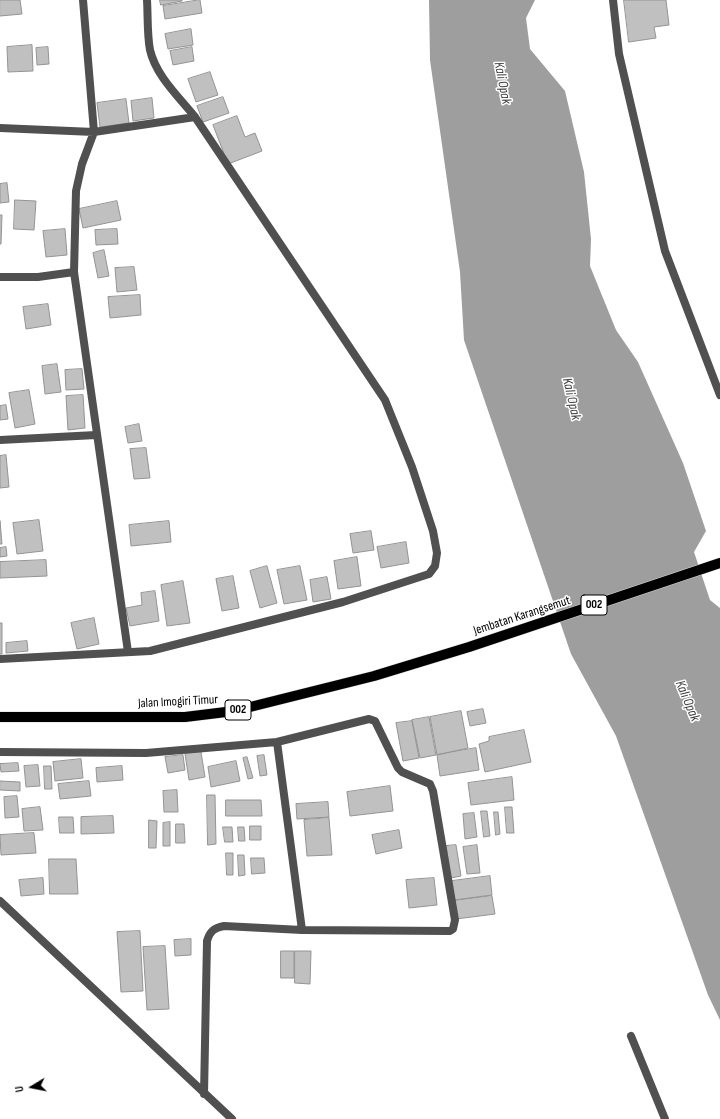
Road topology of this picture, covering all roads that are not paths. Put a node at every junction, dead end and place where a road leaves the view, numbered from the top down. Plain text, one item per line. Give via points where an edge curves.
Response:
1 (83, 0) edge
2 (147, 0) edge
3 (613, 0) edge
4 (195, 117) junction
5 (0, 128) edge
6 (94, 132) junction
7 (74, 272) junction
8 (0, 277) edge
9 (720, 396) edge
10 (96, 435) junction
11 (0, 440) edge
12 (720, 563) edge
13 (468, 647) joint
14 (128, 652) junction
15 (0, 659) edge
16 (0, 717) edge
17 (277, 742) junction
18 (0, 752) edge
19 (0, 901) edge
20 (302, 930) junction
21 (631, 1036) dead end
22 (204, 1094) junction
23 (232, 1119) edge
24 (665, 1119) edge

1 - 6 street
2 - 4 street via 150,50 155,63 162,76
3 - 9 street via 619,54 665,251
4 - 6 street
4 - 14 street via 385,400 412,466 433,531 437,553 429,574 343,602 150,651
5 - 6 street
6 - 7 street via 82,164 76,191
7 - 8 street via 38,277
7 - 10 street
10 - 11 street
10 - 14 street
12 - 13 main road, Jembatan Karangsemut / 002
13 - 16 main road, Jalan Imogiri Timur / 002 via 374,676 234,711 185,717
14 - 15 street
17 - 18 street via 146,753
17 - 20 street
17 - 20 street via 369,719 375,721 398,768 402,772 427,781 433,791 455,920 455,926 450,931
19 - 22 street
20 - 22 street via 224,926 214,928 209,934
21 - 24 street
22 - 23 street

